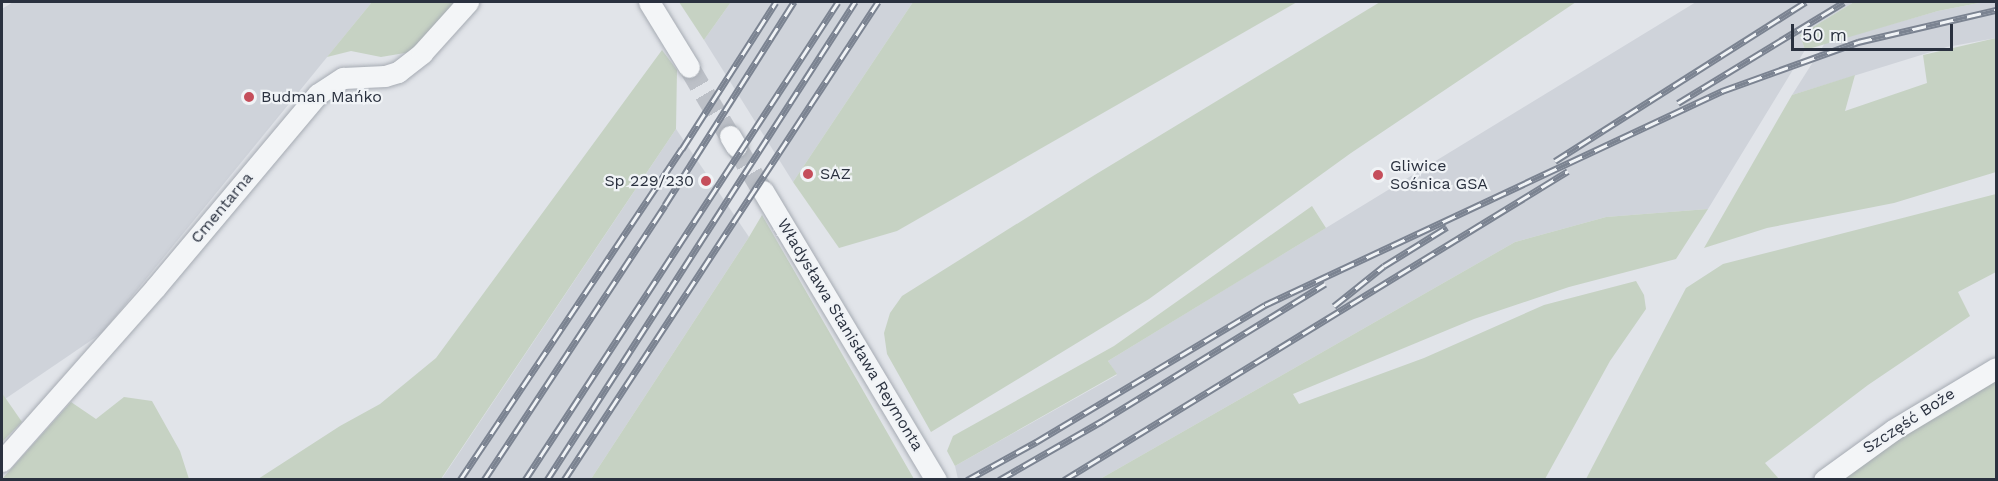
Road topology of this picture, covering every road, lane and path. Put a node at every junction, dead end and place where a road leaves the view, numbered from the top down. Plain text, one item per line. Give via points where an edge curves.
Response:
1 (468, 2) edge
2 (650, 2) edge
3 (689, 67) tunnel mouth
4 (763, 191) tunnel mouth
5 (1996, 368) edge
6 (2, 461) edge
7 (936, 480) edge
8 (1824, 480) edge

1 - 6 street, Cmentarna via 422,53 398,72 343,78 318,94 155,288
2 - 3 street
4 - 7 street, Władysława Stanisława Reymonta
5 - 8 street, Szczęść Boże via 1893,430

